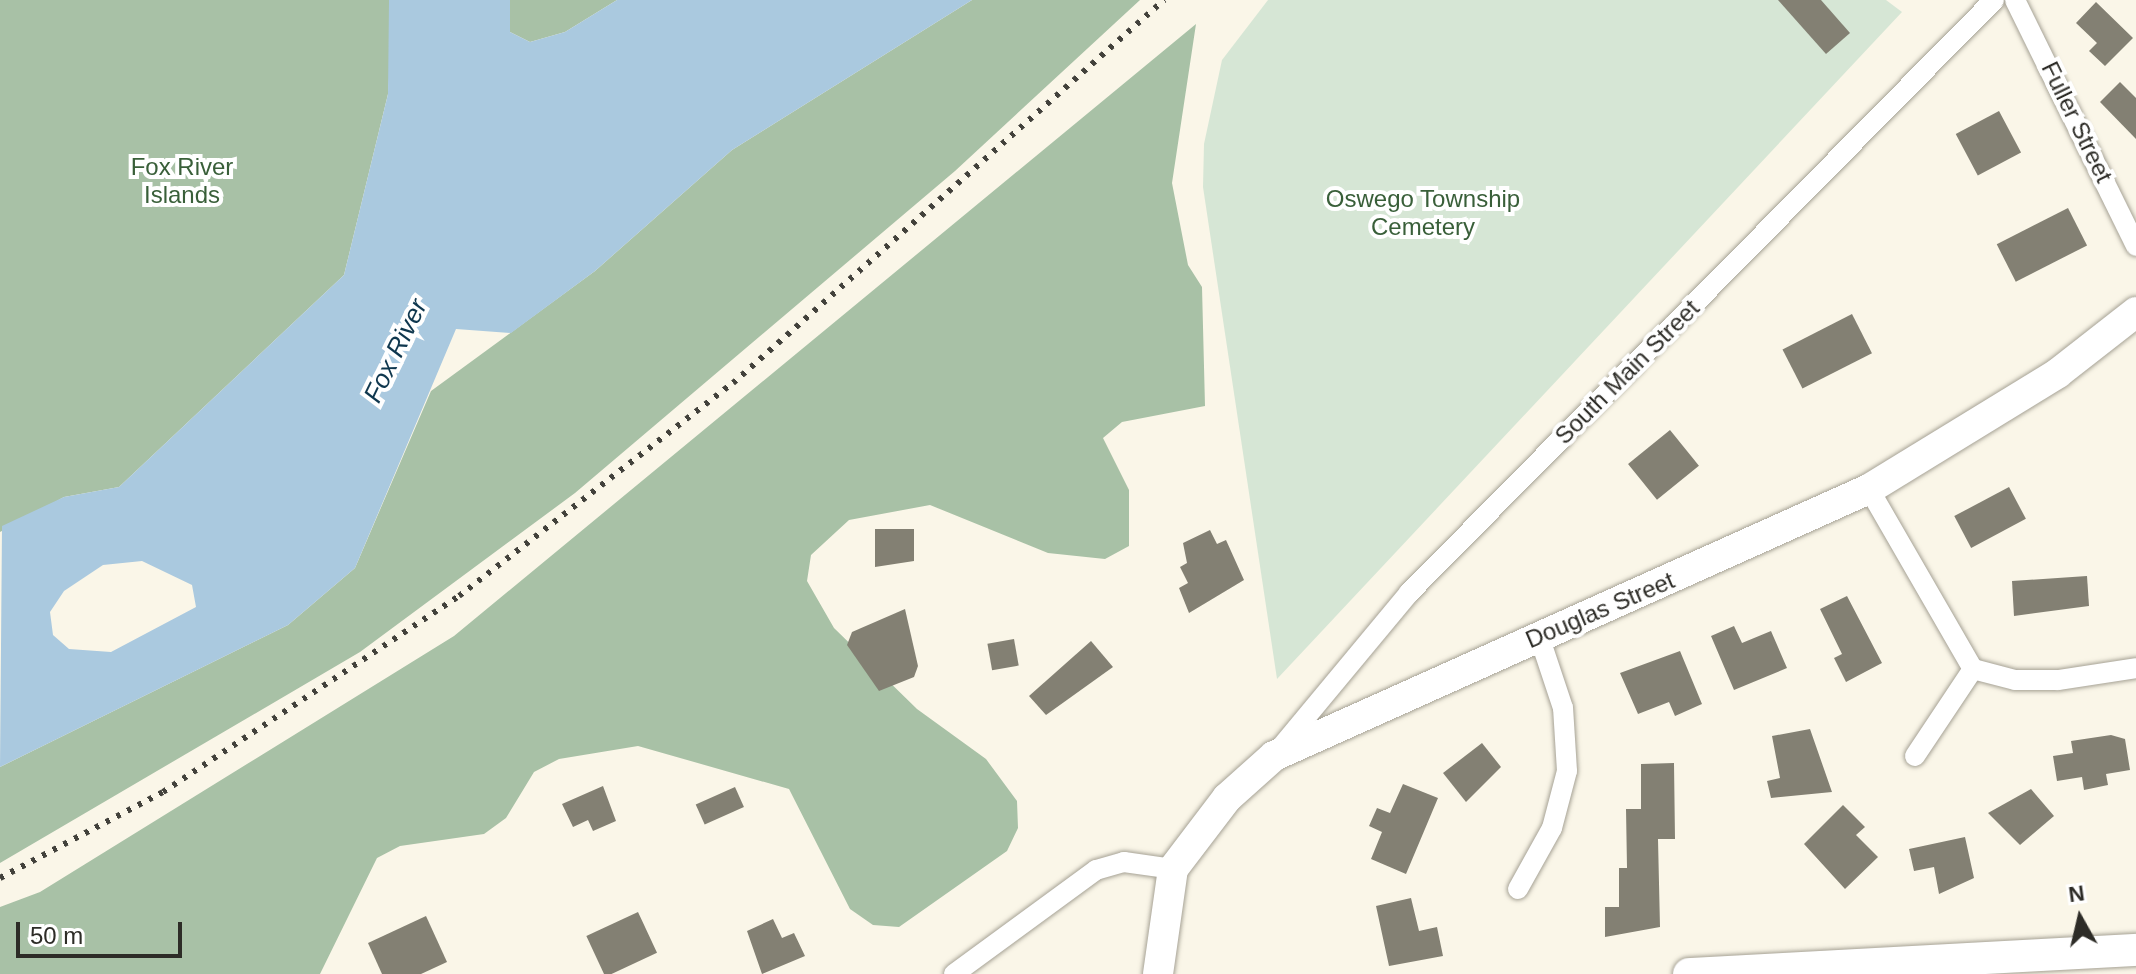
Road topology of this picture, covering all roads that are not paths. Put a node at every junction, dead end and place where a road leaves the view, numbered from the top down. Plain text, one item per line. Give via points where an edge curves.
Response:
1 (1994, 0) edge
2 (2015, 0) edge
3 (2136, 246) edge
4 (2136, 312) edge
5 (1869, 489) junction
6 (1539, 636) junction
7 (2136, 668) edge
8 (1973, 669) junction
9 (1274, 756) junction
10 (1915, 756) dead end
11 (1173, 869) junction
12 (1518, 889) dead end
13 (2136, 950) edge
14 (954, 974) edge
15 (1158, 974) edge
16 (1689, 974) edge

1 - 9 street, South Main Street via 1409,593
2 - 3 street, Fuller Street
4 - 5 street, Douglas Street via 2058,373
5 - 6 street, Douglas Street via 1768,540
5 - 8 street
6 - 9 street, Douglas Street
6 - 12 street via 1563,708 1567,771 1552,828
7 - 8 street via 2058,680 2015,680
8 - 10 street
9 - 11 street, Douglas Street via 1227,798
11 - 14 street via 1124,862 1096,870
11 - 15 street, Douglas Street
13 - 16 main road

